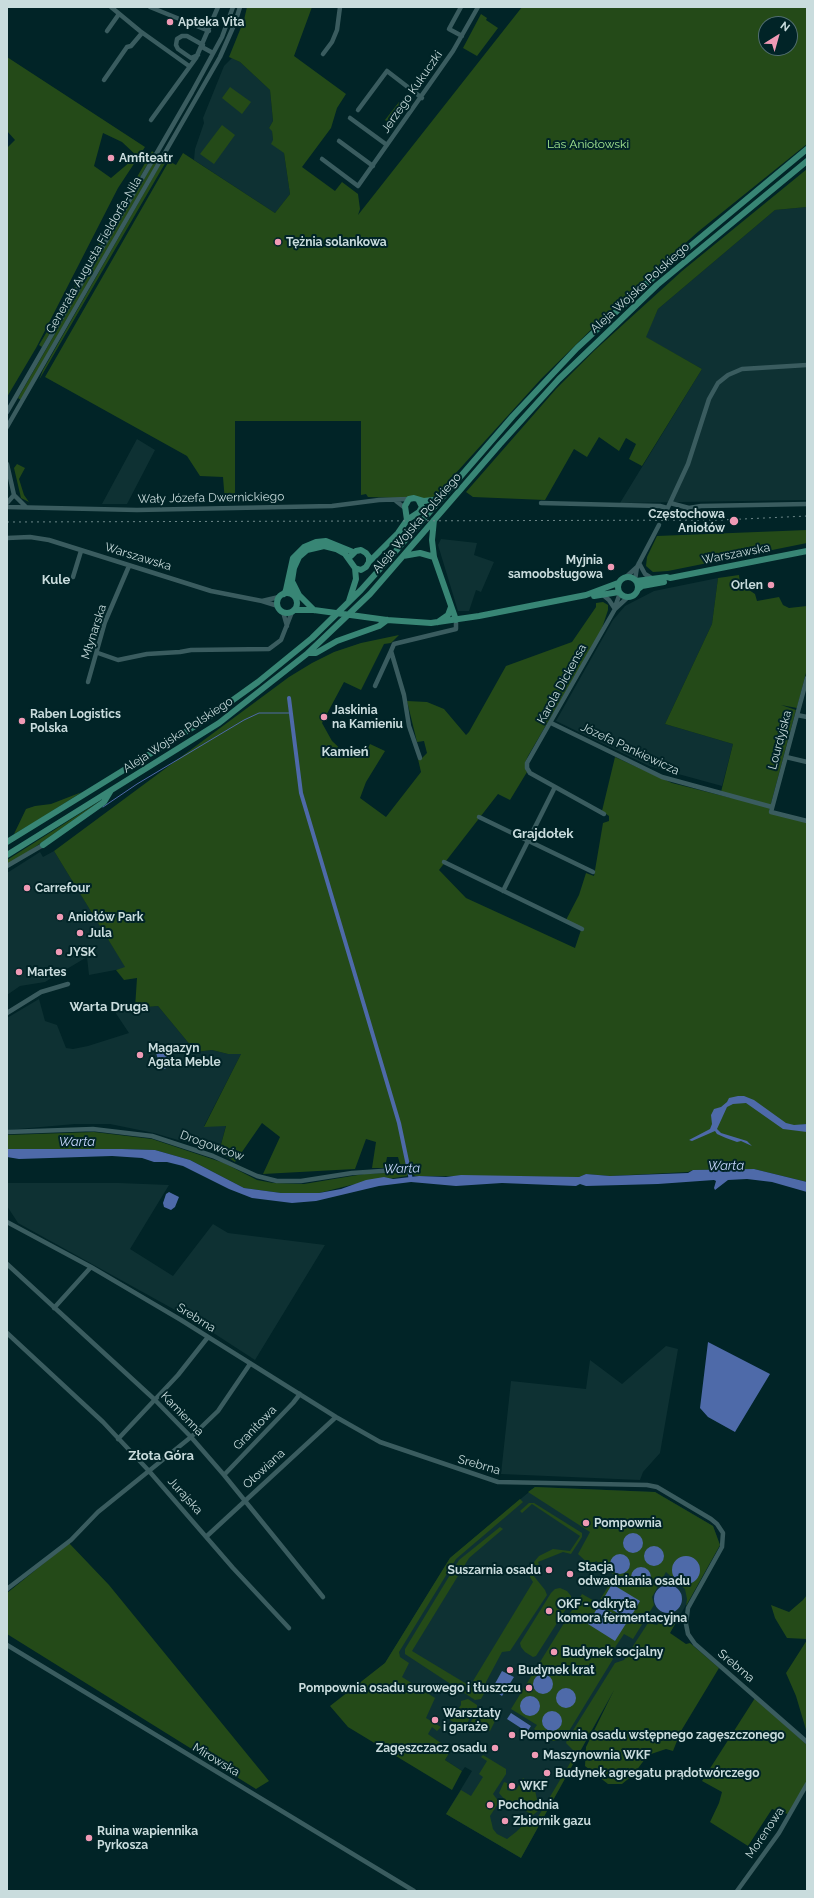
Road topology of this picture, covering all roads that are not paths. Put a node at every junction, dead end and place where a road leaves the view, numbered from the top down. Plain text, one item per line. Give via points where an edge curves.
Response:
1 (111, 7) edge
2 (150, 7) edge
3 (218, 7) edge
4 (232, 7) edge
5 (240, 7) edge
6 (340, 7) edge
7 (461, 7) edge
8 (478, 7) edge
9 (119, 14) junction
10 (107, 31) dead end
11 (209, 31) junction
12 (142, 33) junction
13 (462, 36) junction
14 (203, 46) junction
15 (214, 53) junction
16 (323, 54) dead end
17 (198, 55) junction
18 (189, 66) junction
19 (104, 80) dead end
20 (422, 98) junction
21 (358, 110) dead end
22 (350, 118) dead end
23 (151, 120) dead end
24 (339, 140) dead end
25 (387, 145) junction
26 (807, 149) edge
27 (322, 159) dead end
28 (807, 161) edge
29 (373, 166) junction
30 (807, 365) edge
31 (7, 412) edge
32 (7, 427) edge
33 (7, 464) edge
34 (14, 495) junction
35 (409, 499) junction
36 (441, 499) junction
37 (396, 501) junction
38 (420, 501) junction
39 (7, 503) edge
40 (541, 503) dead end
41 (670, 503) junction
42 (807, 504) edge
43 (7, 507) edge
44 (26, 507) junction
45 (667, 508) junction
46 (406, 509) junction
47 (413, 515) junction
48 (663, 518) dead end
49 (407, 520) junction
50 (434, 520) junction
51 (659, 525) dead end
52 (7, 538) edge
53 (81, 551) junction
54 (378, 551) junction
55 (353, 552) junction
56 (807, 552) edge
57 (366, 553) junction
58 (403, 556) junction
59 (434, 557) junction
60 (350, 559) junction
61 (369, 562) junction
62 (638, 565) junction
63 (129, 566) junction
64 (355, 568) junction
65 (73, 577) dead end
66 (626, 577) junction
67 (670, 578) junction
68 (653, 579) junction
69 (636, 581) junction
70 (293, 583) junction
71 (618, 584) junction
72 (638, 589) junction
73 (620, 593) junction
74 (603, 594) junction
75 (292, 595) junction
76 (586, 595) junction
77 (282, 596) junction
78 (628, 597) junction
79 (262, 601) junction
80 (297, 602) junction
81 (349, 602) junction
82 (278, 606) junction
83 (451, 607) junction
84 (312, 608) junction
85 (615, 608) junction
86 (293, 611) junction
87 (283, 612) junction
88 (387, 620) junction
89 (456, 620) junction
90 (438, 622) junction
91 (287, 626) junction
92 (391, 651) junction
93 (98, 653) junction
94 (308, 653) junction
95 (807, 678) edge
96 (88, 682) dead end
97 (375, 686) dead end
98 (797, 715) junction
99 (807, 717) edge
100 (552, 723) junction
101 (786, 757) junction
102 (420, 758) dead end
103 (807, 762) edge
104 (555, 787) junction
105 (111, 790) junction
106 (772, 807) junction
107 (604, 814) dead end
108 (479, 817) dead end
109 (807, 821) edge
110 (528, 841) junction
111 (7, 842) edge
112 (43, 845) joint
113 (7, 855) edge
114 (444, 862) dead end
115 (7, 866) edge
116 (593, 872) dead end
117 (503, 891) junction
118 (582, 929) dead end
119 (68, 984) dead end
120 (7, 1013) edge
121 (7, 1132) edge
122 (409, 1170) dead end
123 (7, 1222) edge
124 (7, 1264) edge
125 (91, 1267) junction
126 (54, 1308) junction
127 (7, 1333) edge
128 (208, 1337) junction
129 (250, 1364) junction
130 (300, 1394) junction
131 (154, 1399) junction
132 (336, 1417) junction
133 (191, 1437) junction
134 (118, 1439) junction
135 (149, 1471) junction
136 (224, 1475) junction
137 (244, 1501) junction
138 (207, 1536) junction
139 (7, 1589) edge
140 (324, 1597) dead end
141 (289, 1628) dead end
142 (7, 1645) edge
143 (807, 1742) edge
144 (807, 1784) edge
145 (414, 1891) edge
146 (737, 1891) edge

1 - 9 street
2 - 11 street
3 - 11 street
4 - 15 street, Generała Augusta Fieldorfa-Nila
5 - 32 street, Generała Augusta Fieldorfa-Nila via 220,57
6 - 16 street via 337,30
7 - 13 street via 449,29
8 - 13 street, Jerzego Kukuczki
9 - 10 street
9 - 12 street
11 - 14 street
12 - 18 street
12 - 19 street via 127,47
13 - 20 street, Jerzego Kukuczki
14 - 15 street
14 - 17 street
14 - 17 street via 186,36 177,39 178,49 191,58
15 - 31 street, Generała Augusta Fieldorfa-Nila
17 - 18 street
18 - 23 street
20 - 21 street via 387,71
20 - 25 street, Jerzego Kukuczki
22 - 25 street
24 - 29 street
25 - 29 street, Jerzego Kukuczki
26 - 36 main road, Aleja Wojska Polskiego via 704,234 618,310 538,390
27 - 29 street, Jerzego Kukuczki via 358,186
28 - 50 main road, Aleja Wojska Polskiego via 656,285 617,322 541,399
30 - 41 street via 742,369 718,383 709,399 693,452
33 - 34 street
34 - 39 street
34 - 44 street
35 - 37 street, Wały Józefa Dwernickiego
35 - 38 main road
35 - 46 main road via 405,504
36 - 38 main road
36 - 81 main road, Aleja Wojska Polskiego
37 - 44 street, Wały Józefa Dwernickiego via 379,500 332,506 151,510
37 - 46 street
38 - 47 main road via 420,511
40 - 45 street
41 - 42 street via 688,508
41 - 45 street
43 - 44 street, Wały Józefa Dwernickiego
45 - 48 street
46 - 47 main road
46 - 49 main road
47 - 49 main road
49 - 54 main road via 398,533
50 - 58 main road, Aleja Wojska Polskiego
50 - 59 main road
51 - 62 street
52 - 53 street, Warszawska via 43,539
53 - 63 street, Warszawska
53 - 65 street
54 - 57 main road
54 - 61 main road
55 - 57 main road via 361,550
55 - 60 main road
55 - 77 main road via 326,541 304,546 293,558 286,590
56 - 67 main road, Warszawska
57 - 61 main road
58 - 59 main road via 420,553
58 - 94 main road, Aleja Wojska Polskiego via 370,594
59 - 83 main road
60 - 64 main road
60 - 70 main road via 336,549 324,546 312,548 297,562
61 - 64 main road via 364,569
62 - 66 street
62 - 68 street
62 - 69 street
63 - 79 street, Warszawska via 222,594
63 - 93 street, Młynarska via 105,622
64 - 81 main road via 356,579
66 - 69 main road
66 - 71 main road
67 - 68 main road, Warszawska
67 - 72 main road, Warszawska via 668,581
68 - 69 main road, Warszawska
69 - 72 main road
70 - 75 main road
70 - 84 main road via 299,595
71 - 73 main road
71 - 76 main road
72 - 78 main road
73 - 74 main road
73 - 78 main road
73 - 85 street, Karola Dickensa
74 - 76 main road via 590,597
74 - 85 street
75 - 77 main road
75 - 80 main road
76 - 89 main road
77 - 79 street, Warszawska
77 - 82 main road
78 - 85 street, Karola Dickensa
79 - 82 street, Warszawska
80 - 84 main road
80 - 86 main road
81 - 111 main road, Aleja Wojska Polskiego via 289,657 230,703 153,754
82 - 87 main road
83 - 89 main road
83 - 90 main road via 448,615
84 - 86 main road
84 - 88 main road
85 - 100 street, Karola Dickensa
86 - 87 main road
86 - 91 street
87 - 91 street
88 - 90 main road
88 - 94 main road via 379,626 337,641 316,653
89 - 90 main road
89 - 92 street via 456,629 398,642
91 - 93 street via 281,640 264,649 191,650 147,654 118,660
92 - 97 street
92 - 102 street via 404,695 409,726
93 - 96 street, Młynarska
94 - 105 main road, Aleja Wojska Polskiego via 219,723
95 - 98 street, Lourdyjska
98 - 99 street
98 - 101 street, Lourdyjska
100 - 104 street, Karola Dickensa via 526,768
100 - 106 street, Józefa Pankiewicza via 662,777
101 - 103 street
101 - 106 street, Lourdyjska
104 - 107 street
104 - 110 street
105 - 112 main road via 104,802
105 - 113 main road, Aleja Wojska Polskiego
106 - 109 street, Józefa Pankiewicza via 771,812
108 - 110 street
110 - 116 street
110 - 117 street
112 - 115 street
114 - 117 street
117 - 118 street
119 - 120 street via 41,992
121 - 122 street, Drogowców via 93,1129 152,1136 213,1156 257,1176 278,1180 301,1181 352,1173
123 - 125 street, Srebrna
124 - 126 street, Kamienna
125 - 126 street
125 - 128 street, Srebrna
126 - 131 street, Kamienna
127 - 134 street, Jurajska
128 - 129 street, Srebrna
128 - 131 street via 178,1375
129 - 130 street, Srebrna
129 - 133 street via 218,1411
130 - 132 street, Srebrna
130 - 136 street, Granitowa
131 - 133 street, Kamienna
131 - 134 street
132 - 137 street, Ołowiana
132 - 143 street, Srebrna via 380,1442 498,1482 647,1485 657,1487 711,1519 724,1533 724,1541 688,1608 688,1634 695,1644
133 - 135 street
133 - 136 street, Kamienna
134 - 135 street, Jurajska
135 - 138 street, Jurajska
135 - 139 street via 98,1512 71,1540
136 - 137 street, Kamienna
137 - 138 street, Ołowiana
137 - 140 street, Kamienna
138 - 141 street, Jurajska
142 - 145 street, Mirowska
144 - 146 street, Morenowa via 779,1834

